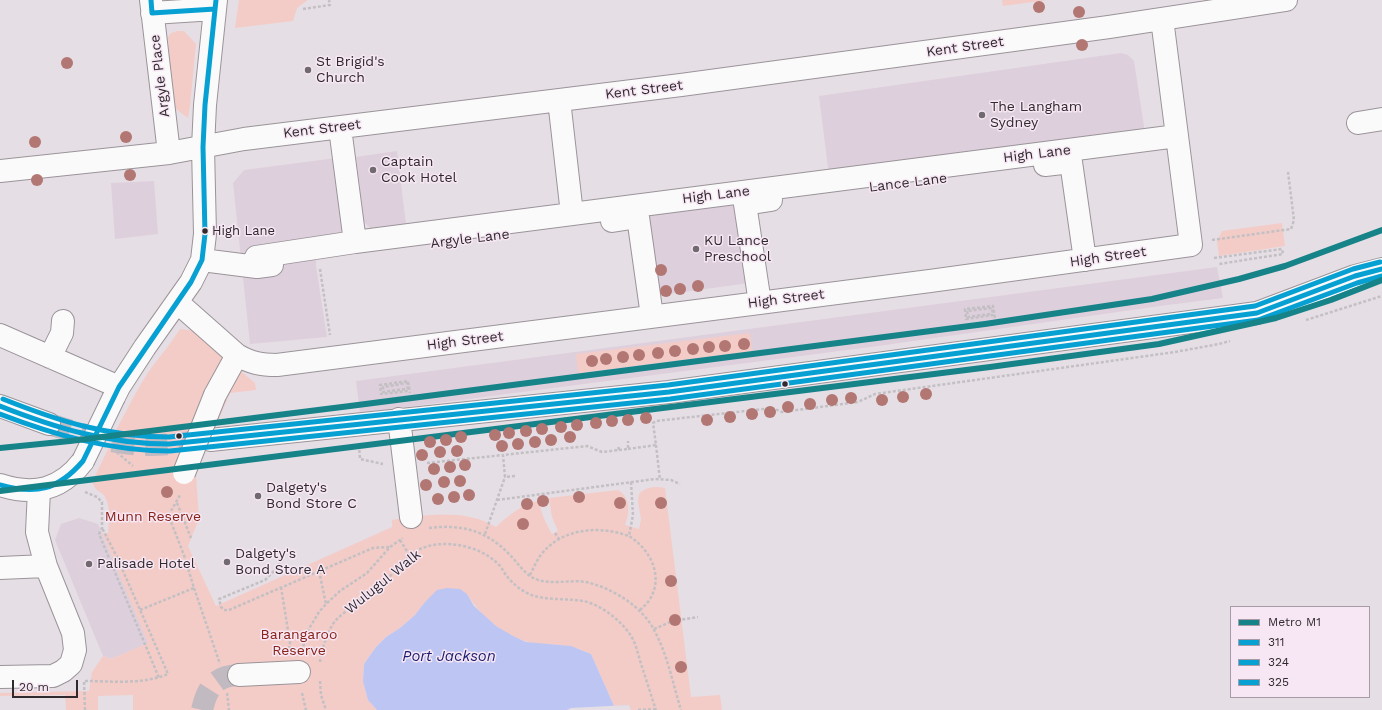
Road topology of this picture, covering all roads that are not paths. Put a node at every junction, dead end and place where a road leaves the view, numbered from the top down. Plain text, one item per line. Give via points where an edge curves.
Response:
1 (1286, 0) edge
2 (215, 5) edge
3 (152, 6) edge
4 (1162, 20) junction
5 (559, 100) junction
6 (1382, 119) edge
7 (1358, 123) dead end
8 (340, 128) junction
9 (1177, 136) junction
10 (203, 147) junction
11 (170, 153) junction
12 (0, 171) edge
13 (572, 214) junction
14 (355, 242) junction
15 (256, 257) dead end
16 (202, 260) junction
17 (1085, 260) junction
18 (1382, 269) edge
19 (177, 302) junction
20 (760, 303) junction
21 (652, 316) junction
22 (62, 321) dead end
23 (0, 335) edge
24 (237, 355) junction
25 (50, 357) junction
26 (116, 392) junction
27 (0, 406) edge
28 (399, 420) junction
29 (49, 424) tunnel mouth
30 (210, 440) tunnel mouth
31 (184, 473) dead end
32 (0, 485) edge
33 (39, 490) junction
34 (414, 527) road end
35 (46, 566) junction
36 (0, 568) edge
37 (302, 674) road end
38 (0, 677) edge
39 (229, 678) tunnel mouth

1 - 4 street, Kent Street
2 - 3 street
2 - 10 street
3 - 11 street, Argyle Place
4 - 5 street, Kent Street
4 - 9 street
5 - 8 street, Kent Street
5 - 13 street
6 - 7 street
8 - 10 street, Kent Street via 244,139
8 - 14 street
9 - 13 street, High Lane
9 - 17 street, High Street via 1191,245
10 - 11 street, Kent Street
10 - 16 street via 206,234
11 - 12 street, Kent Street
13 - 14 street, High Lane
14 - 15 street, High Lane
16 - 19 street
16 - 21 street, Argyle Lane via 257,267 638,217
17 - 20 street, High Street
17 - 20 street, Lance Lane via 1071,162 745,204
18 - 28 street via 1355,276 1257,313 707,388
19 - 24 street, High Street
19 - 26 street
20 - 21 street, High Street
21 - 24 street, High Street via 278,365 261,365
22 - 25 street via 62,333
23 - 25 street
24 - 31 street, bridge via 215,395
25 - 26 street
26 - 33 street, bridge via 83,461 68,477
27 - 29 street
28 - 30 street
28 - 34 street
32 - 33 street via 15,489
33 - 35 street via 37,532
35 - 36 street
35 - 38 street via 73,633 75,650 71,664 63,672 53,676
37 - 39 street

